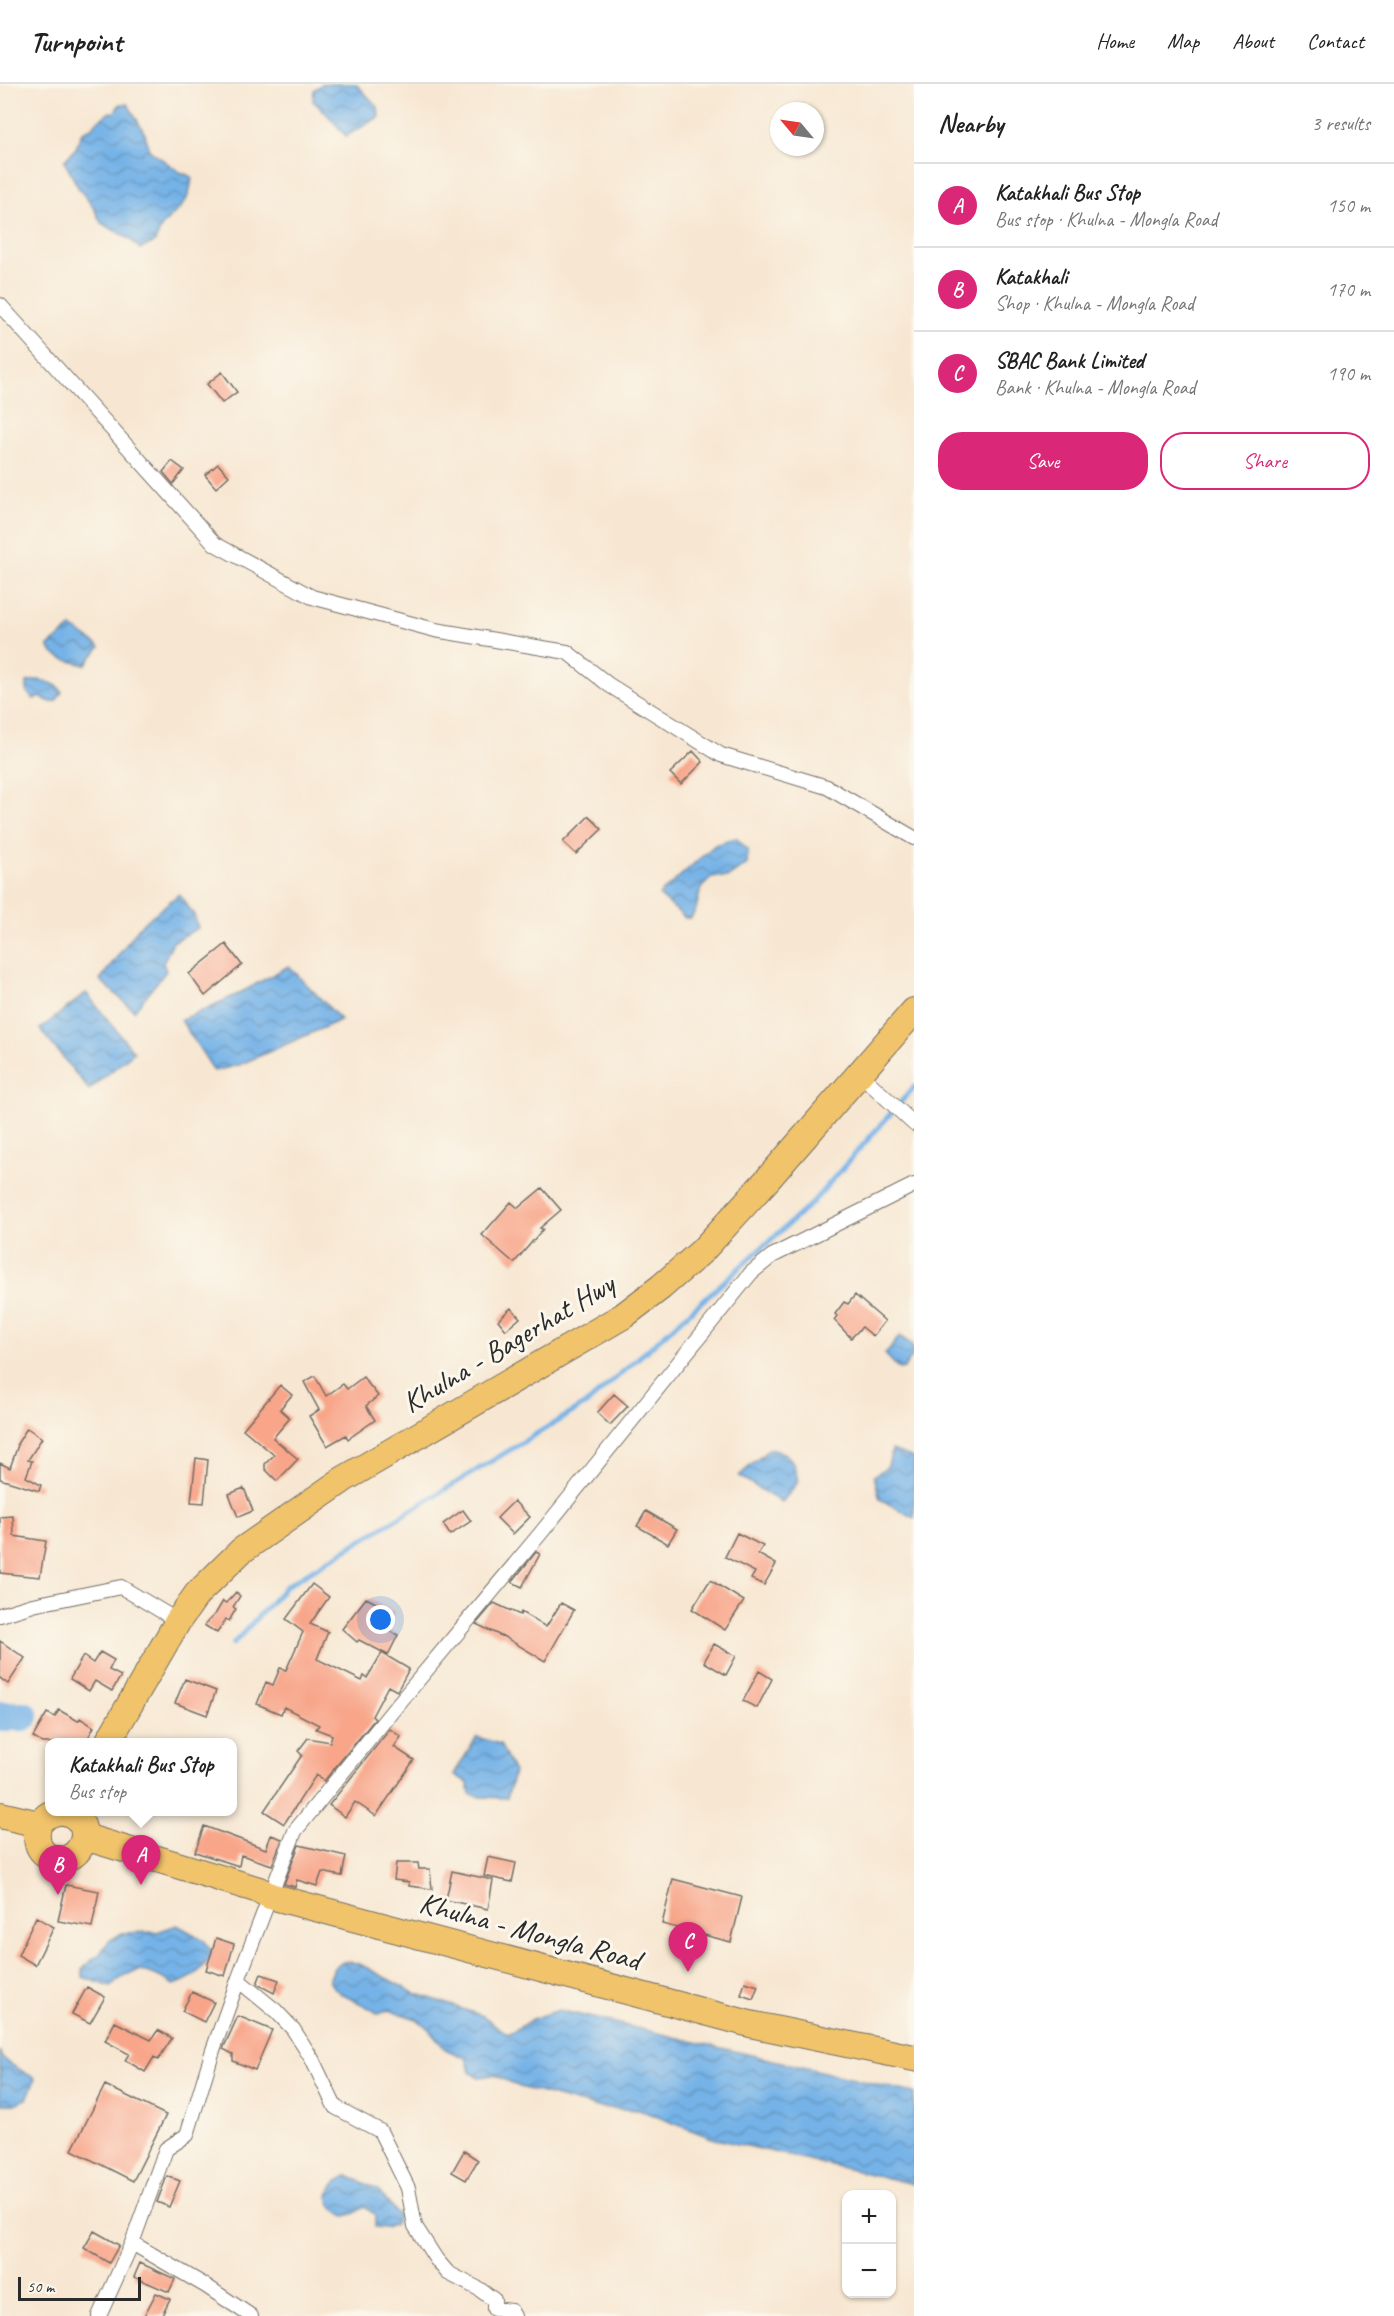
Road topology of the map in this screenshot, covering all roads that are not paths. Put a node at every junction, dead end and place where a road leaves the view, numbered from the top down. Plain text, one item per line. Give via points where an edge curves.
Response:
1 (0, 305) edge
2 (914, 838) edge
3 (914, 1011) edge
4 (860, 1073) junction
5 (914, 1124) edge
6 (914, 1185) edge
7 (0, 1615) edge
8 (178, 1621) junction
9 (111, 1738) edge
10 (0, 1815) edge
11 (66, 1825) edge
12 (0, 1826) edge
13 (270, 1896) junction
14 (238, 1980) junction
15 (914, 2058) edge
16 (132, 2243) junction
17 (99, 2316) edge
18 (251, 2316) edge
19 (514, 2316) edge

1 - 2 street via 215,544 312,597 435,630 567,652 609,685 721,755 827,788
3 - 4 highway, Khulna - Bagerhat Hwy
4 - 5 street
4 - 8 highway, Khulna - Bagerhat Hwy via 702,1251 661,1287 623,1316 344,1479 241,1551 197,1594
6 - 13 street via 772,1256 751,1273 295,1831
7 - 8 street via 122,1587
8 - 9 highway, Khulna - Bagerhat Hwy
10 - 11 highway
11 - 12 highway
11 - 13 highway, Khulna - Mongla Road
13 - 14 street
13 - 15 highway, Khulna - Mongla Road via 750,2024
14 - 16 street via 187,2135 166,2149
14 - 19 street via 293,2029 335,2107 380,2132 408,2188 415,2226 436,2259 448,2273 494,2300 494,2309 511,2311
16 - 17 street
16 - 18 street

